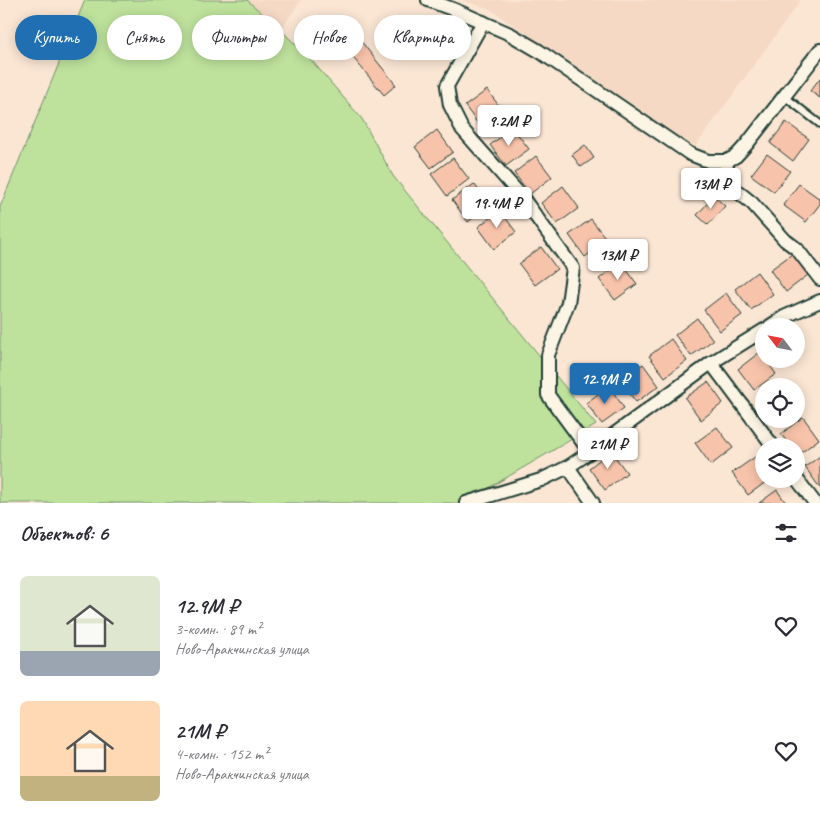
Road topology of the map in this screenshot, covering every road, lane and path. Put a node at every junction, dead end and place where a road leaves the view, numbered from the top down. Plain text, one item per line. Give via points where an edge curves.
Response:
1 (428, 0) edge
2 (483, 22) junction
3 (820, 50) edge
4 (784, 96) junction
5 (820, 124) edge
6 (727, 160) junction
7 (820, 279) edge
8 (820, 301) edge
9 (782, 318) edge
10 (755, 336) edge
11 (712, 362) junction
12 (767, 438) edge
13 (590, 452) junction
14 (568, 467) junction
15 (804, 488) edge
16 (466, 503) edge
17 (593, 503) edge
18 (815, 503) edge

1 - 2 street
2 - 6 street via 539,51 690,154 708,161
2 - 13 street via 447,86 450,105 462,129 522,197 572,268 568,303 548,355 548,395
3 - 4 street
4 - 5 lane
4 - 6 street via 747,144
6 - 7 street via 726,177 732,187 797,249
8 - 9 street
10 - 11 street
11 - 12 street
11 - 13 street
13 - 14 street
14 - 16 street via 541,480
14 - 17 street
15 - 18 street

